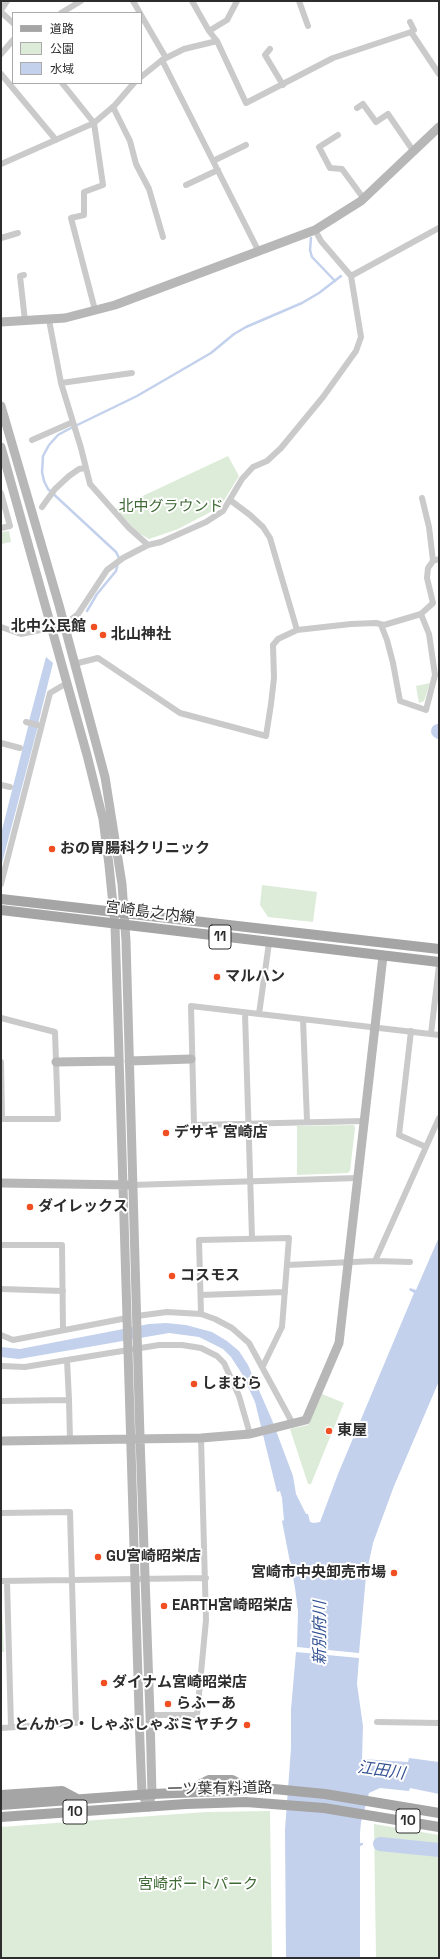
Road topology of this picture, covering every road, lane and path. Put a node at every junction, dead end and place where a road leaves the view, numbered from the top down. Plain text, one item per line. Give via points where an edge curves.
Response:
1 (8, 1) edge
2 (81, 1) edge
3 (133, 1) edge
4 (192, 1) edge
5 (237, 1) edge
6 (299, 1) edge
7 (1, 11) edge
8 (63, 12) edge
9 (139, 12) edge
10 (142, 18) edge
11 (12, 22) edge
12 (410, 22) dead end
13 (308, 26) dead end
14 (209, 31) junction
15 (411, 32) junction
16 (12, 41) edge
17 (217, 41) junction
18 (270, 49) dead end
19 (1, 54) edge
20 (164, 59) junction
21 (1, 74) edge
22 (439, 74) edge
23 (142, 76) edge
24 (63, 84) edge
25 (133, 84) edge
26 (283, 86) junction
27 (113, 107) junction
28 (357, 108) dead end
29 (94, 123) junction
30 (439, 127) edge
31 (338, 135) dead end
32 (56, 140) junction
33 (246, 145) dead end
34 (414, 152) junction
35 (213, 161) junction
36 (1, 164) edge
37 (218, 170) junction
38 (186, 185) dead end
39 (364, 199) junction
40 (439, 228) edge
41 (315, 230) junction
42 (18, 233) dead end
43 (163, 237) dead end
44 (1, 238) edge
45 (259, 252) junction
46 (24, 275) dead end
47 (351, 276) junction
48 (95, 310) junction
49 (49, 320) junction
50 (25, 321) junction
51 (1, 322) edge
52 (132, 373) dead end
53 (61, 383) junction
54 (1, 406) edge
55 (74, 425) junction
56 (32, 440) dead end
57 (1, 447) edge
58 (85, 468) junction
59 (1, 493) edge
60 (422, 498) dead end
61 (230, 500) junction
62 (42, 507) dead end
63 (1, 528) edge
64 (148, 545) junction
65 (436, 560) edge
66 (421, 614) junction
67 (64, 625) junction
68 (381, 625) junction
69 (1, 627) edge
70 (52, 628) junction
71 (297, 630) junction
72 (74, 664) junction
73 (67, 683) junction
74 (26, 722) dead end
75 (41, 726) junction
76 (1, 743) edge
77 (20, 748) dead end
78 (1, 785) edge
79 (10, 787) dead end
80 (1, 884) edge
81 (1, 899) edge
82 (1, 910) edge
83 (118, 913) junction
84 (120, 925) junction
85 (269, 943) junction
86 (439, 949) edge
87 (383, 956) junction
88 (439, 963) edge
89 (245, 1012) junction
90 (260, 1014) junction
91 (1, 1018) edge
92 (303, 1019) junction
93 (375, 1027) junction
94 (411, 1032) junction
95 (430, 1034) junction
96 (439, 1035) edge
97 (191, 1059) junction
98 (119, 1061) junction
99 (129, 1061) junction
100 (1, 1062) edge
101 (56, 1062) junction
102 (439, 1118) edge
103 (2, 1119) edge
104 (307, 1121) junction
105 (364, 1121) junction
106 (249, 1123) junction
107 (426, 1147) junction
108 (358, 1178) junction
109 (251, 1182) junction
110 (1, 1183) edge
111 (123, 1184) junction
112 (132, 1185) junction
113 (252, 1238) junction
114 (1, 1245) edge
115 (348, 1262) junction
116 (375, 1262) junction
117 (410, 1262) dead end
118 (287, 1265) junction
119 (1, 1289) edge
120 (63, 1291) junction
121 (284, 1292) junction
122 (201, 1295) junction
123 (201, 1314) junction
124 (137, 1318) junction
125 (127, 1320) junction
126 (63, 1330) junction
127 (1, 1335) edge
128 (138, 1346) junction
129 (127, 1347) junction
130 (67, 1360) junction
131 (1, 1366) edge
132 (262, 1366) junction
133 (69, 1400) junction
134 (1, 1401) edge
135 (293, 1424) junction
136 (250, 1434) junction
137 (130, 1438) junction
138 (140, 1438) junction
139 (201, 1438) junction
140 (70, 1440) junction
141 (1, 1441) edge
142 (1, 1513) edge
143 (206, 1578) junction
144 (72, 1580) junction
145 (135, 1580) junction
146 (146, 1580) junction
147 (4, 1581) edge
148 (150, 1715) junction
149 (377, 1722) dead end
150 (439, 1723) edge
151 (12, 1727) junction
152 (1, 1728) edge
153 (147, 1794) junction
154 (1, 1795) edge
155 (77, 1799) junction
156 (1, 1805) edge
157 (148, 1806) junction
158 (439, 1813) edge
159 (1, 1817) edge
160 (439, 1827) edge

1 - 7 street
2 - 8 street
3 - 9 street
4 - 14 street
5 - 14 street via 227,20
6 - 13 street
7 - 11 street
10 - 20 street
12 - 15 street via 414,30
14 - 17 street
15 - 22 street
15 - 26 street via 333,58
16 - 19 street
17 - 20 street via 184,49
17 - 26 street via 246,103
18 - 26 street via 265,55
20 - 23 street
20 - 35 street
21 - 32 street
24 - 29 street
25 - 27 street
27 - 29 street
27 - 43 street via 149,189
28 - 34 street via 363,104 376,122 388,114
29 - 32 street
29 - 48 street via 103,185 84,192 84,215 71,218
30 - 34 street
31 - 39 street via 320,148 330,168 342,169
32 - 36 street
33 - 35 street
34 - 39 street
35 - 37 street
37 - 38 street
37 - 45 street
39 - 41 street
40 - 47 street
41 - 45 street
41 - 47 street
42 - 44 street
45 - 48 street
46 - 50 street via 20,276
47 - 61 street via 361,337 356,351 298,428 267,461 253,467 235,489
48 - 49 street
49 - 50 street
49 - 53 street
50 - 51 street
52 - 53 street
53 - 55 street
54 - 67 street
55 - 56 street
55 - 58 street
57 - 70 street
58 - 62 street via 69,476 55,489
58 - 64 street via 90,484 129,528
59 - 63 street via 10,526
60 - 65 street
61 - 64 street via 223,511 206,522 161,542
61 - 71 street via 263,527 270,538
64 - 67 street via 107,570 78,614
65 - 66 street via 428,568 427,578 433,602
66 - 68 street
66 - 68 street via 429,634 435,675 426,710 400,701 393,663
67 - 70 street
67 - 72 street
68 - 71 street via 357,624
69 - 70 street via 21,634
70 - 73 street
71 - 72 street via 278,639 273,645 274,678 266,736 180,713 98,658
72 - 83 street via 105,777 122,884
73 - 75 street via 50,693
73 - 83 street via 103,819
74 - 75 street
75 - 80 street
76 - 77 street
78 - 79 street
81 - 83 main road, 宮崎島之内線 / 11
82 - 84 main road, 宮崎島之内線 / 11
83 - 84 street
83 - 86 main road, 宮崎島之内線 / 11
84 - 85 main road, 宮崎島之内線 / 11
84 - 98 street
84 - 99 street
85 - 87 main road, 宮崎島之内線 / 11
85 - 90 street
87 - 88 main road, 宮崎島之内線 / 11
87 - 93 street
88 - 95 street
89 - 90 street
89 - 97 street via 191,1006
89 - 106 street
90 - 92 street
91 - 101 street via 55,1032
92 - 93 street
92 - 104 street
93 - 94 street
93 - 105 street
94 - 95 street
94 - 107 street via 399,1135
95 - 96 street
97 - 99 street
97 - 106 street via 194,1125
98 - 101 street
98 - 111 street
99 - 112 street
100 - 103 street
101 - 103 street via 58,1119
102 - 107 street
104 - 105 street
104 - 106 street
105 - 108 street
106 - 109 street
107 - 116 street
108 - 109 street
108 - 115 street
109 - 112 street
109 - 113 street
110 - 111 street
111 - 112 street
111 - 125 street
112 - 124 street
113 - 118 street via 290,1238
113 - 122 street via 199,1240
114 - 120 street via 62,1245
115 - 116 street
115 - 118 street
115 - 135 street via 339,1343 306,1420
116 - 117 street
118 - 121 street
119 - 120 street
120 - 126 street
121 - 122 street
121 - 132 street via 282,1327
122 - 123 street
123 - 124 street via 167,1312
123 - 132 street via 232,1328 249,1343
124 - 128 street
125 - 126 street
125 - 129 street
126 - 127 street via 13,1340
128 - 129 street
128 - 136 street via 182,1344 201,1348 217,1356 224,1362 233,1381
128 - 138 street
129 - 130 street
129 - 137 street
130 - 131 street via 25,1367
130 - 133 street
132 - 135 street
133 - 134 street
133 - 140 street
135 - 136 street
136 - 139 street
137 - 138 street
137 - 140 street
137 - 145 street
138 - 139 street
138 - 146 street
139 - 143 street
140 - 141 street
142 - 144 street via 70,1512
143 - 146 street
143 - 148 street via 206,1620 197,1715
144 - 145 street
144 - 147 street
144 - 151 street via 76,1723
145 - 146 street
145 - 153 street
146 - 148 street
147 - 151 street
148 - 153 street
149 - 150 street
151 - 152 street
153 - 155 main road, 一ツ葉有料道路 / 10
153 - 157 street
153 - 158 main road, 一ツ葉有料道路 / 10 via 274,1789
154 - 155 main road via 62,1791
155 - 156 main road, 一ツ葉有料道路 / 10
157 - 159 main road, 一ツ葉有料道路 / 10
157 - 160 main road, 一ツ葉有料道路 / 10 via 273,1802 376,1815

